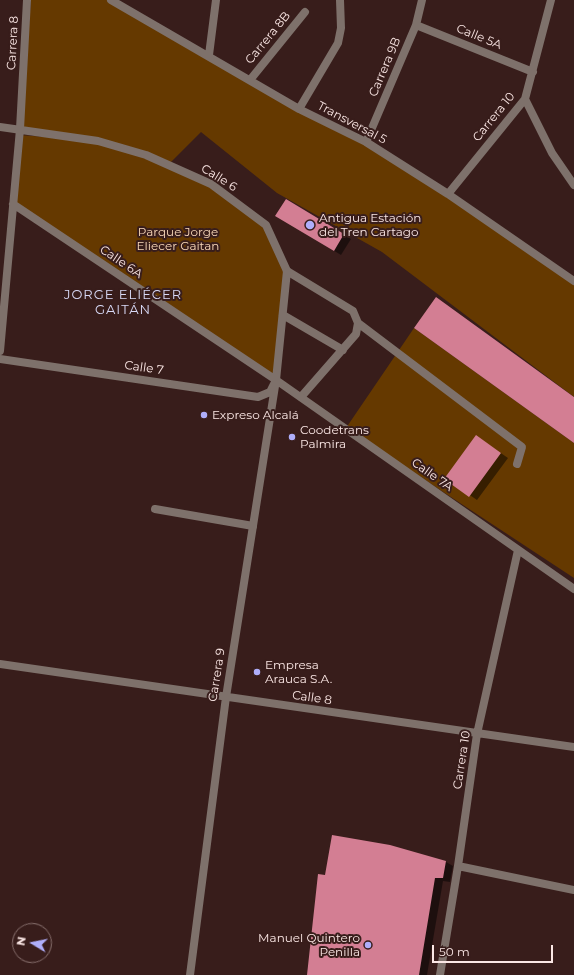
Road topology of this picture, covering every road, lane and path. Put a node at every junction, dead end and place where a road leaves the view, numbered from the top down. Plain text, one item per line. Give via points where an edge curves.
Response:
1 (27, 0) edge
2 (111, 0) edge
3 (216, 0) edge
4 (340, 0) edge
5 (422, 0) edge
6 (551, 0) edge
7 (305, 12) dead end
8 (416, 25) junction
9 (209, 55) junction
10 (533, 72) junction
11 (250, 80) junction
12 (525, 99) junction
13 (299, 108) junction
14 (0, 127) edge
15 (20, 130) junction
16 (366, 142) junction
17 (574, 185) edge
18 (448, 194) junction
19 (13, 204) junction
20 (287, 271) junction
21 (574, 281) edge
22 (282, 315) junction
23 (358, 323) junction
24 (343, 350) junction
25 (0, 351) edge
26 (0, 358) edge
27 (276, 380) junction
28 (301, 397) junction
29 (517, 464) dead end
30 (155, 509) dead end
31 (253, 526) junction
32 (518, 550) junction
33 (574, 589) edge
34 (0, 664) edge
35 (226, 697) junction
36 (477, 734) junction
37 (574, 747) edge
38 (458, 866) junction
39 (574, 890) edge
40 (190, 975) edge
41 (440, 975) edge

1 - 15 street, Carrera 8
2 - 9 street, Transversal 5
3 - 9 street
4 - 13 street via 341,28 338,43
5 - 8 street, Carrera 9B
6 - 10 street, Carrera 10
7 - 11 street, Carrera 8B
8 - 10 street, Calle 5A
8 - 16 street, Carrera 9B
9 - 11 street, Transversal 5
10 - 12 street, Carrera 10
11 - 13 street, Transversal 5
12 - 17 street via 552,153
12 - 18 street, Carrera 10
13 - 16 street, Transversal 5
14 - 15 street, Calle 6
15 - 19 street, Carrera 8
15 - 20 street, Calle 6 via 98,141 139,153 211,184 266,225
16 - 18 street, Transversal 5
18 - 21 street, Transversal 5
19 - 25 street, Carrera 8
19 - 27 street, Calle 6A
20 - 22 street
20 - 23 street via 353,311
22 - 24 street
22 - 27 street
23 - 24 street via 356,334
23 - 29 street via 522,447
24 - 28 street
26 - 27 street, Calle 7 via 258,397 270,392
27 - 28 street, Calle 7A
27 - 31 street, Carrera 9
28 - 32 street, Calle 7A
30 - 31 street
31 - 35 street, Carrera 9
32 - 33 street, Calle 7A
32 - 36 street, Carrera 10
34 - 35 street, Calle 8
35 - 36 street, Calle 8
35 - 40 street, Carrera 9
36 - 37 street, Calle 8
36 - 38 street, Carrera 10
38 - 39 street
38 - 41 street, Carrera 10

